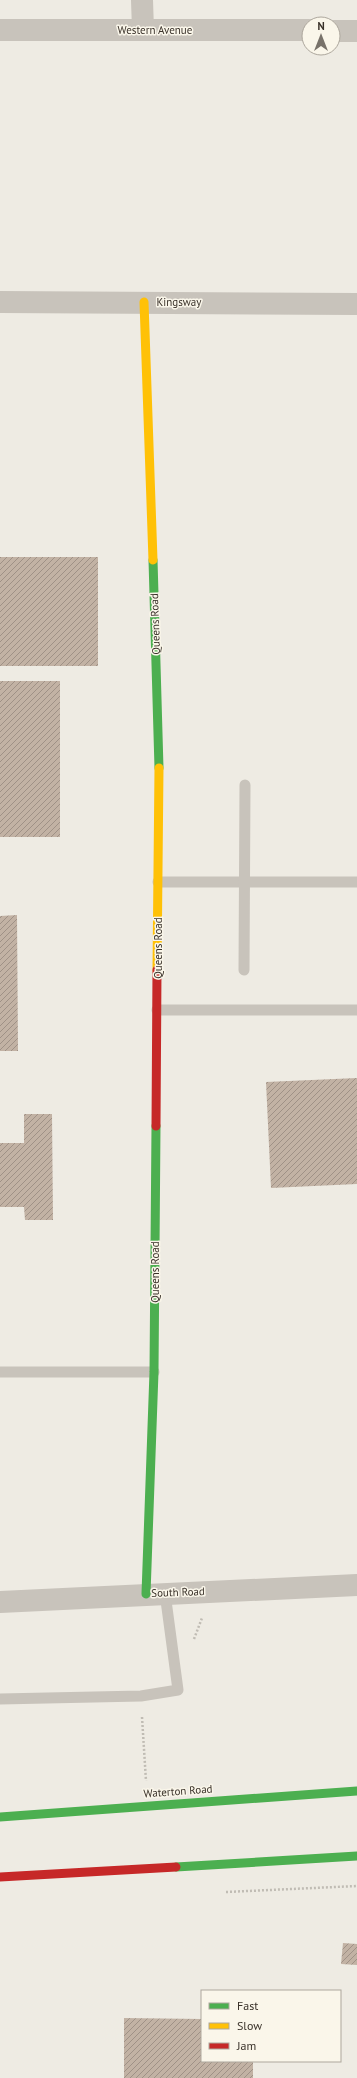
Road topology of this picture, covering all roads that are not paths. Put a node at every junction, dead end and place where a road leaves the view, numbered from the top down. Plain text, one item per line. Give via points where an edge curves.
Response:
1 (142, 0) edge
2 (0, 30) edge
3 (143, 30) junction
4 (301, 30) edge
5 (341, 30) edge
6 (357, 31) edge
7 (0, 302) edge
8 (144, 302) junction
9 (357, 304) edge
10 (245, 785) dead end
11 (158, 882) junction
12 (244, 882) junction
13 (357, 882) edge
14 (244, 970) dead end
15 (157, 1010) junction
16 (357, 1010) edge
17 (0, 1372) edge
18 (154, 1372) junction
19 (357, 1585) edge
20 (156, 1593) junction
21 (0, 1602) edge
22 (0, 1699) edge
23 (357, 1791) edge
24 (0, 1816) edge
25 (357, 1856) edge
26 (0, 1877) edge

1 - 3 street
2 - 3 street, Western Avenue
3 - 4 street, Western Avenue
5 - 6 street
7 - 8 street, Kingsway
8 - 9 street, Kingsway
8 - 11 street, Queens Road via 159,740
10 - 12 lane
11 - 12 lane
11 - 15 street, Queens Road
12 - 13 lane
12 - 14 lane
15 - 16 lane
15 - 18 street, Queens Road
17 - 18 lane
18 - 20 street, Queens Road
19 - 20 street, South Road
20 - 21 street, South Road
20 - 22 lane via 178,1690 141,1696
23 - 24 street, Waterton Road
25 - 26 street

